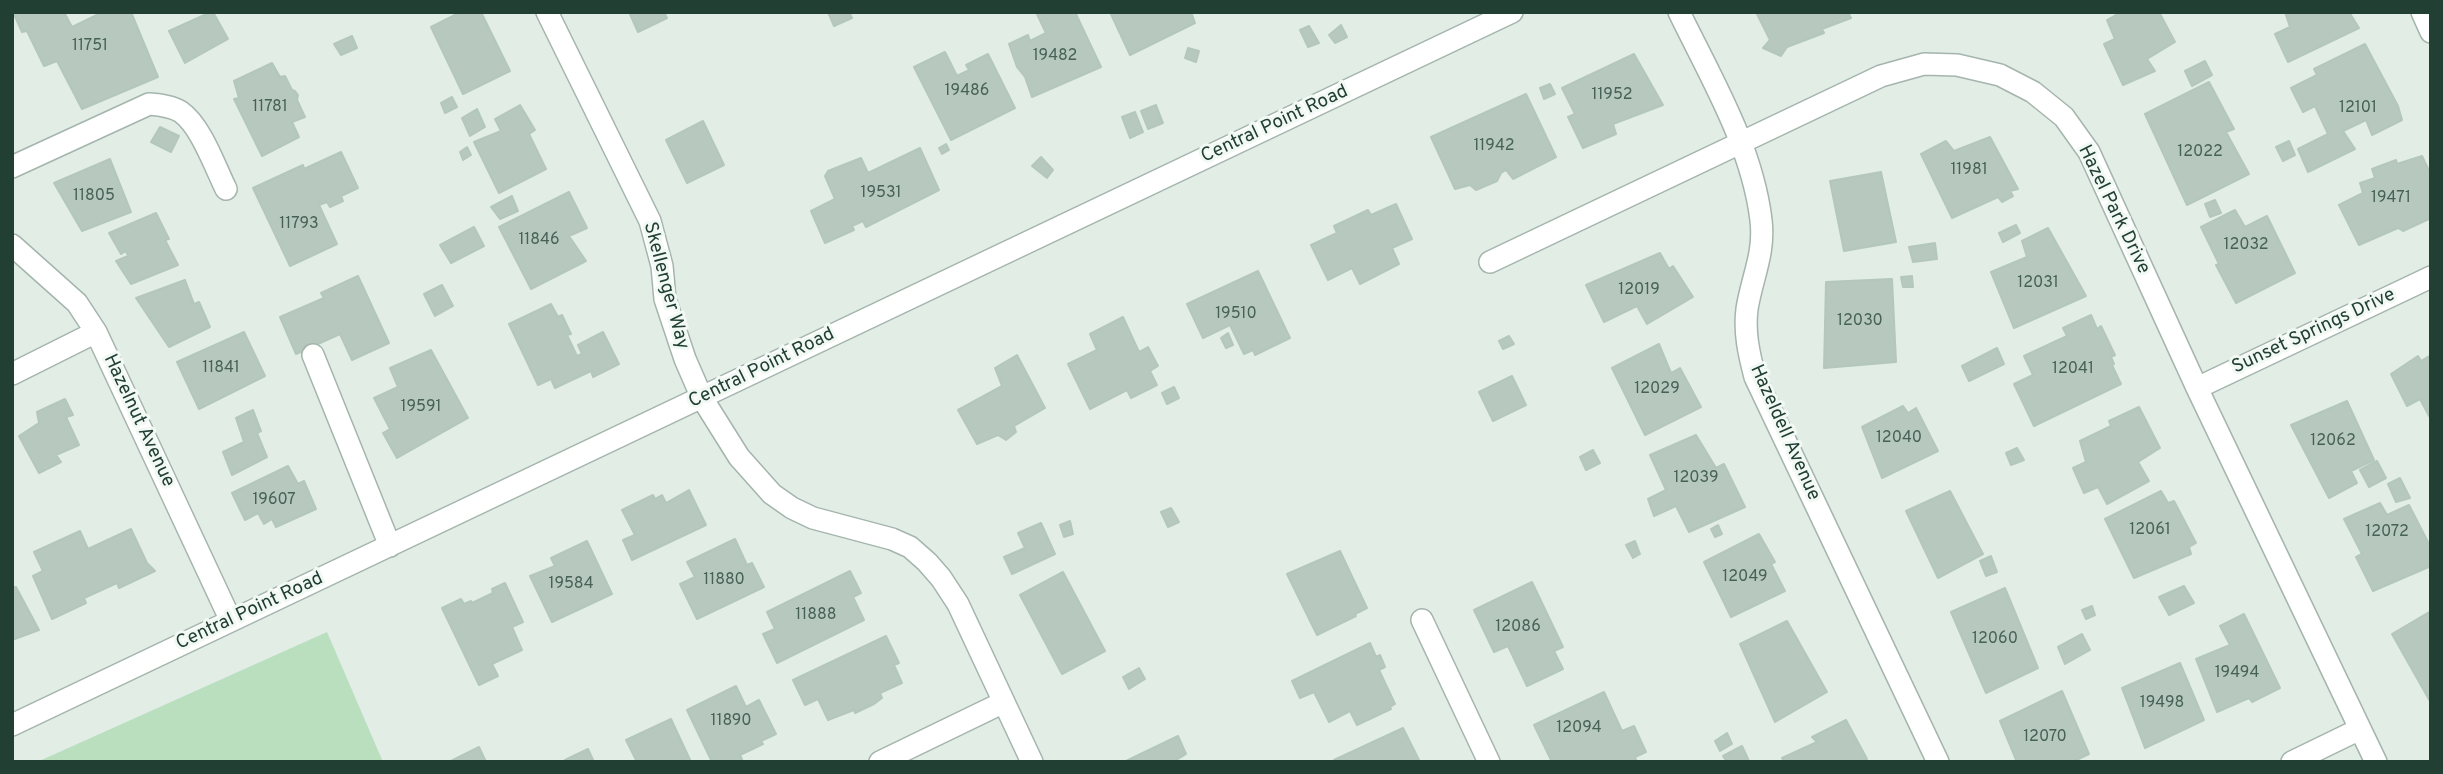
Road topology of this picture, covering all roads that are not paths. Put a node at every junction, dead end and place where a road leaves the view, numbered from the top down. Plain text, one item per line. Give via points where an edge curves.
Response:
1 (547, 12) edge
2 (1513, 12) edge
3 (1679, 12) edge
4 (2422, 12) edge
5 (2431, 32) edge
6 (1741, 141) junction
7 (12, 167) edge
8 (226, 189) dead end
9 (12, 245) edge
10 (1490, 262) dead end
11 (2431, 277) edge
12 (96, 332) junction
13 (313, 355) dead end
14 (12, 374) edge
15 (2197, 388) junction
16 (702, 398) junction
17 (390, 546) junction
18 (1422, 620) dead end
19 (231, 621) junction
20 (1004, 702) junction
21 (12, 725) edge
22 (2360, 729) junction
23 (880, 762) edge
24 (1032, 762) edge
25 (1489, 762) edge
26 (1938, 762) edge
27 (2292, 762) edge
28 (2376, 762) edge

1 - 16 street, Skellenger Way via 650,221 665,299
2 - 16 street, Central Point Road
3 - 6 street, Hazeldell Avenue
4 - 5 street
6 - 10 street, Hazel Park Drive
6 - 15 street, Hazel Park Drive via 1881,76 1924,64 1957,65 2000,75 2033,92 2064,117 2089,152
6 - 26 street, Hazeldell Avenue via 1761,221 1760,261 1747,309 1746,343 1755,377
7 - 8 street via 149,104 180,111 193,123
9 - 12 street, Hazelnut Avenue via 77,303
11 - 15 street, Sunset Springs Drive
12 - 14 street
12 - 19 street, Hazelnut Avenue
13 - 17 street
15 - 22 street, Hazel Park Drive
16 - 17 street, Central Point Road
16 - 20 street, Skellenger Way via 739,457 772,494 813,518 892,539 927,562 958,604
17 - 19 street, Central Point Road
18 - 25 street
19 - 21 street, Central Point Road
20 - 23 street
20 - 24 street, Skellenger Way
22 - 27 street
22 - 28 street, Hazel Park Drive

